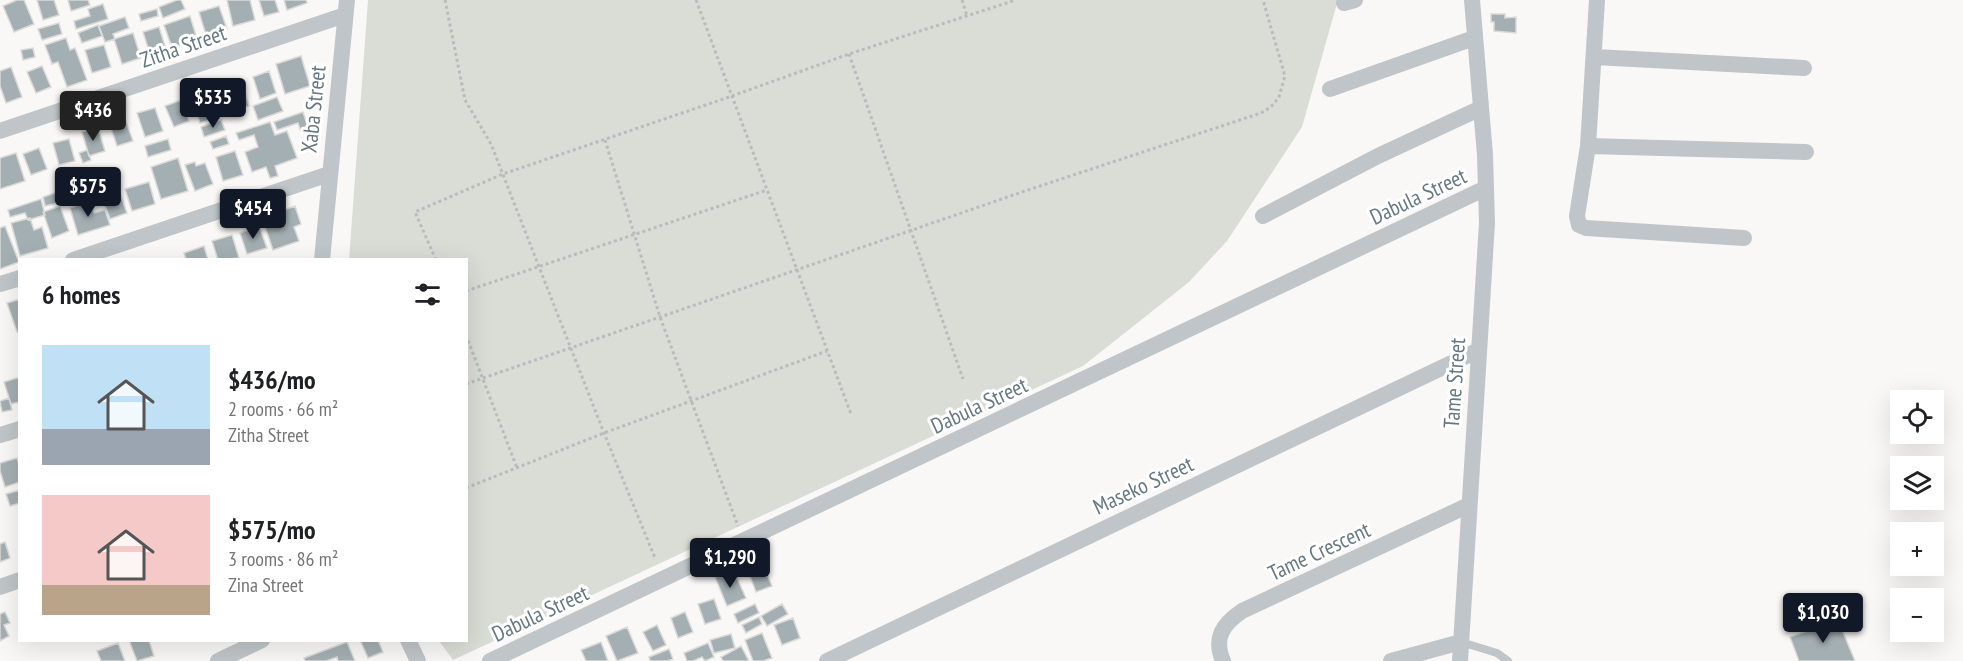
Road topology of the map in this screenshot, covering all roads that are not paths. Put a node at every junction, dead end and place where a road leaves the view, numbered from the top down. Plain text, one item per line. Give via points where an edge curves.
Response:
1 (1472, 0) edge
2 (1597, 0) edge
3 (346, 8) edge
4 (1474, 38) junction
5 (1595, 57) junction
6 (1804, 68) dead end
7 (1330, 89) dead end
8 (1481, 108) junction
9 (0, 131) edge
10 (1588, 146) junction
11 (1806, 152) dead end
12 (329, 174) junction
13 (1486, 188) junction
14 (1263, 216) dead end
15 (1744, 238) dead end
16 (79, 258) edge
17 (322, 258) edge
18 (18, 279) edge
19 (0, 284) edge
20 (1479, 350) junction
21 (18, 430) edge
22 (0, 435) edge
23 (1469, 505) junction
24 (18, 581) edge
25 (0, 587) edge
26 (258, 642) edge
27 (409, 642) edge
28 (1461, 642) junction
29 (218, 661) edge
30 (418, 661) edge
31 (490, 661) edge
32 (827, 661) edge
33 (1223, 661) edge
34 (1391, 661) edge
35 (1460, 661) edge
36 (1508, 661) edge

1 - 4 street, Tame Street
2 - 5 street
3 - 9 street, Zitha Street
3 - 12 street, Xaba Street
4 - 7 street
4 - 8 street, Tame Street
5 - 6 street
5 - 10 street
8 - 13 street, Tame Street
8 - 14 street
10 - 11 street
10 - 15 street via 1577,216 1582,227
12 - 16 street
12 - 17 street, Xaba Street
13 - 20 street, Tame Street
13 - 31 street, Dabula Street
18 - 19 street
20 - 23 street, Tame Street
20 - 32 street, Maseko Street
21 - 22 street
23 - 28 street, Tame Street
23 - 33 street, Tame Crescent via 1242,611 1224,625 1219,643
24 - 25 street
26 - 29 street
27 - 30 street
28 - 34 street
28 - 35 street, Tame Street
28 - 36 lane via 1497,652

